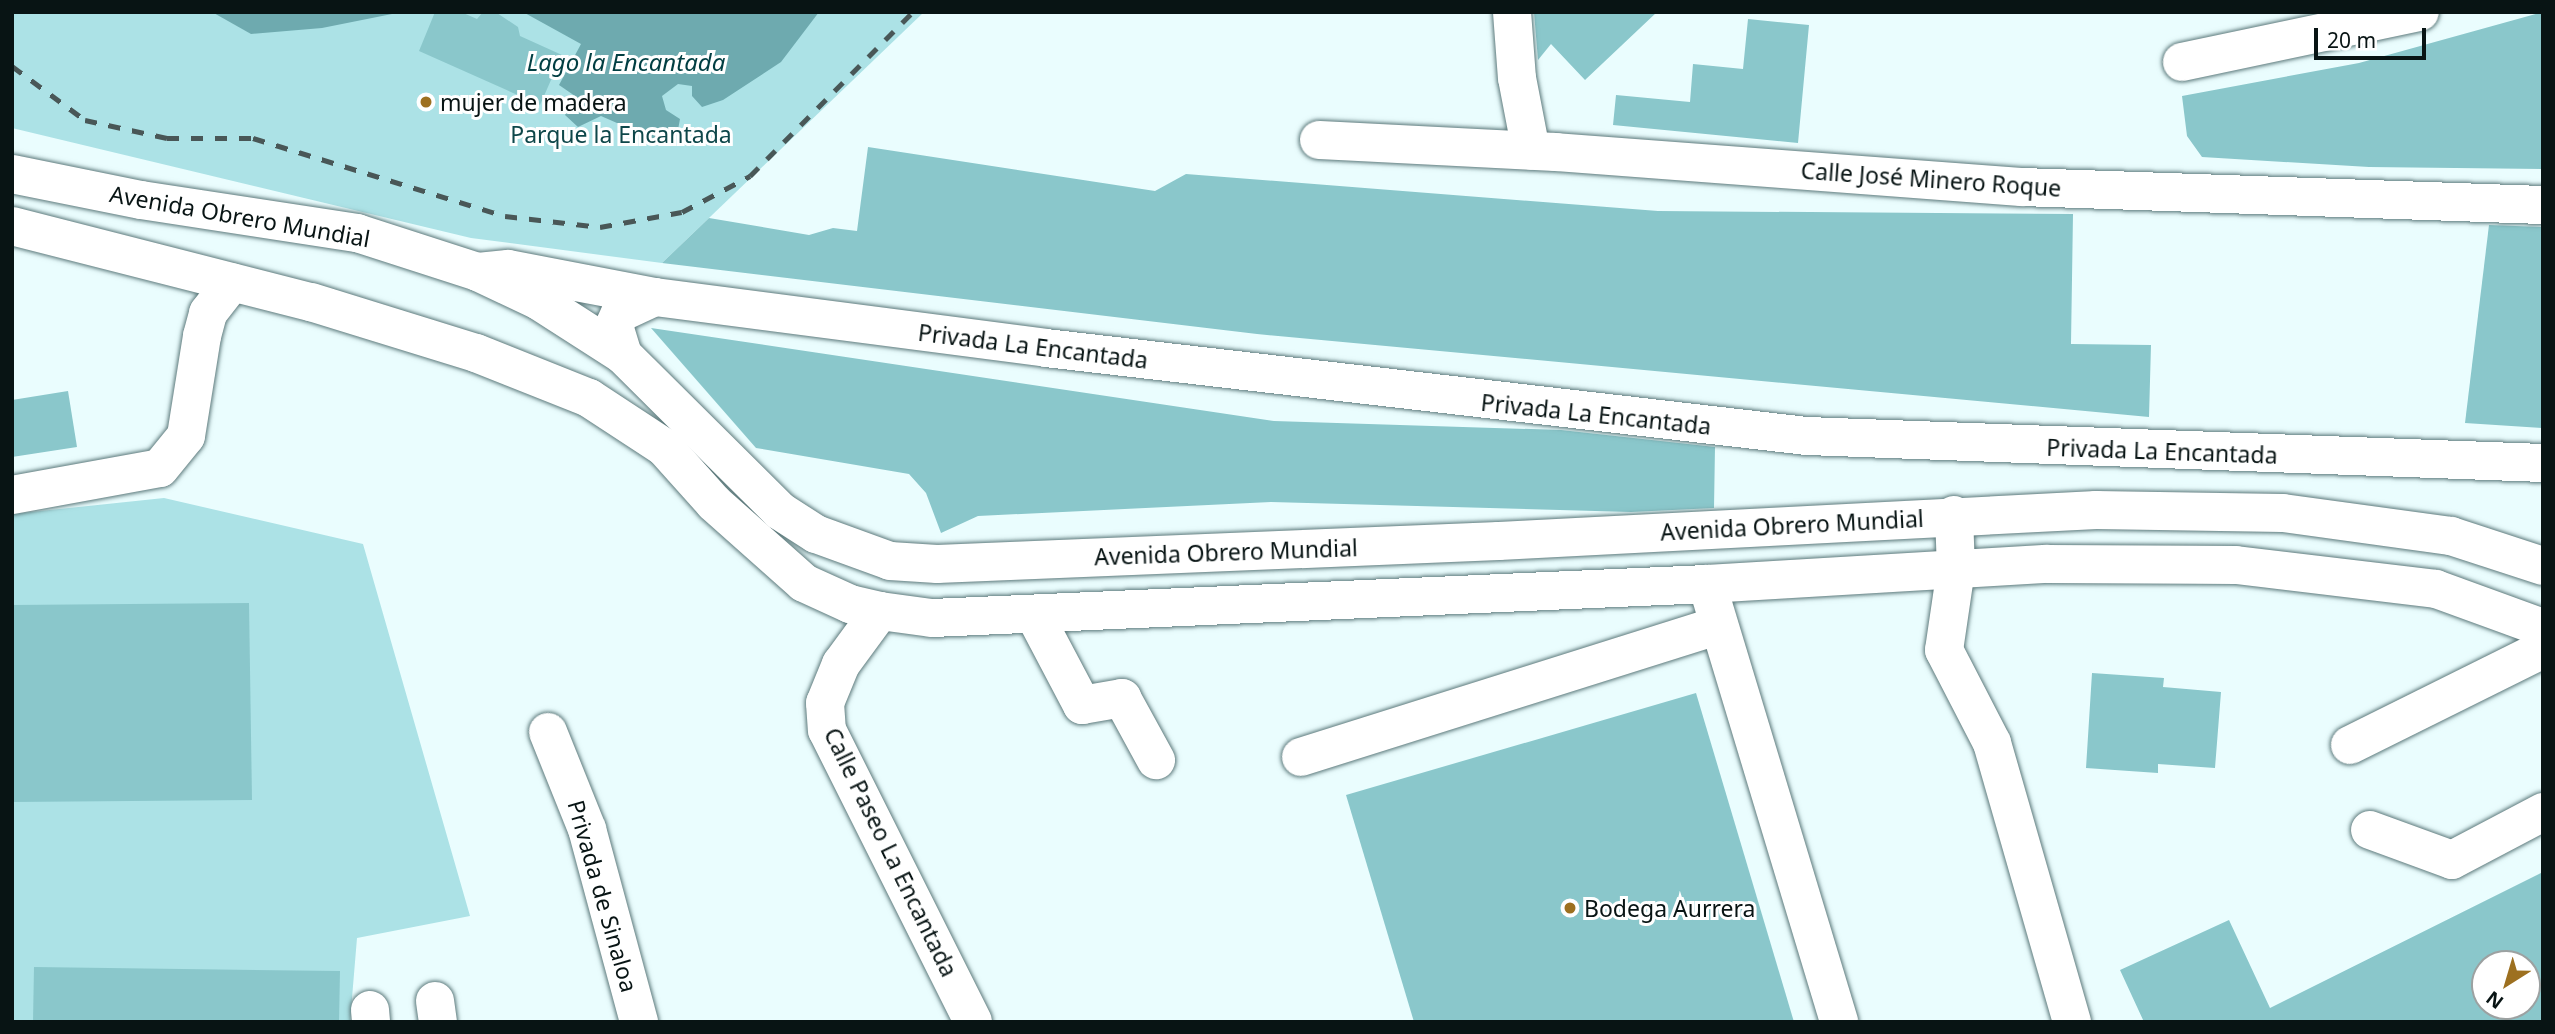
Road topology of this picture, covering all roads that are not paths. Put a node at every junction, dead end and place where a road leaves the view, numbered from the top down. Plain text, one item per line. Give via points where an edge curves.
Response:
1 (1512, 12) edge
2 (2420, 12) edge
3 (2182, 62) dead end
4 (1319, 140) dead end
5 (1531, 151) junction
6 (12, 174) edge
7 (2543, 205) edge
8 (12, 226) edge
9 (478, 272) junction
10 (232, 282) junction
11 (655, 298) junction
12 (623, 355) junction
13 (2543, 464) edge
14 (12, 495) edge
15 (1954, 515) junction
16 (2543, 566) edge
17 (1956, 569) junction
18 (1707, 584) junction
19 (880, 611) junction
20 (1034, 614) junction
21 (1719, 625) junction
22 (2543, 628) edge
23 (2543, 649) edge
24 (548, 732) dead end
25 (2350, 745) dead end
26 (1301, 757) dead end
27 (1156, 760) dead end
28 (2543, 812) edge
29 (2370, 830) dead end
30 (639, 1022) edge
31 (973, 1022) edge
32 (1839, 1022) edge
33 (2072, 1022) edge

1 - 5 main road via 1517,78
2 - 3 main road
4 - 5 main road, Calle José Minero Roque
5 - 7 main road, Calle José Minero Roque via 2022,187
6 - 9 main road, Avenida Obrero Mundial via 141,200 357,233
8 - 10 main road
9 - 11 main road, Privada La Encantada via 508,269
9 - 12 main road, Avenida Obrero Mundial via 539,301
10 - 14 main road via 205,324 186,436 160,468
10 - 19 main road via 476,353 589,398 664,447 714,503 804,583 850,604
11 - 12 main road via 620,313 614,326
11 - 13 main road, Privada La Encantada via 1458,399 1807,436
12 - 15 main road, Avenida Obrero Mundial via 780,511 816,534 890,561 937,564 1472,542
15 - 16 main road, Avenida Obrero Mundial via 2096,510 2283,513 2451,536
15 - 17 main road
17 - 18 main road
17 - 22 main road via 2048,564 2236,565 2436,589
17 - 33 main road via 1944,650 1992,743
18 - 20 main road
18 - 21 main road
19 - 20 main road via 932,618
19 - 31 main road, Calle Paseo La Encantada via 841,664 825,703 827,730
20 - 27 main road via 1082,705 1122,698
21 - 26 main road
21 - 32 main road
23 - 25 main road
24 - 30 main road, Privada de Sinaloa via 587,829
28 - 29 main road via 2452,860

